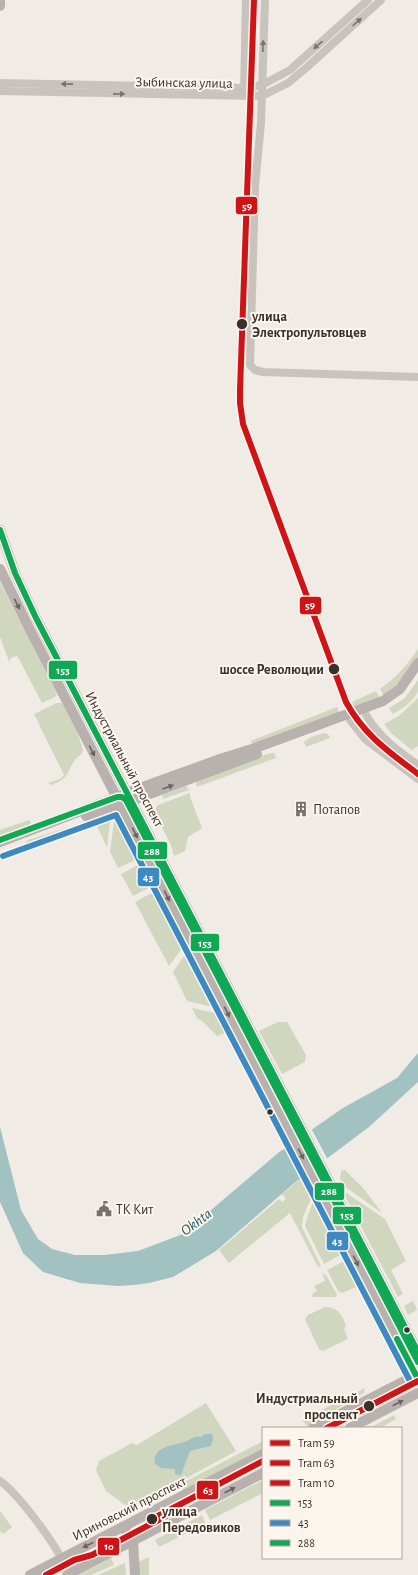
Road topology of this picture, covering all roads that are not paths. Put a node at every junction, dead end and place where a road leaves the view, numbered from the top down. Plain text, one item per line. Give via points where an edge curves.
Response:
1 (0, 0) edge
2 (246, 0) edge
3 (265, 0) edge
4 (368, 0) edge
5 (381, 0) edge
6 (0, 6) edge
7 (342, 30) junction
8 (0, 82) edge
9 (262, 85) junction
10 (0, 91) edge
11 (244, 92) junction
12 (262, 96) junction
13 (418, 377) edge
14 (0, 530) edge
15 (0, 569) edge
16 (418, 663) edge
17 (418, 674) edge
18 (366, 714) junction
19 (353, 716) junction
20 (418, 765) edge
21 (418, 779) edge
22 (130, 797) junction
23 (118, 802) junction
24 (0, 842) edge
25 (0, 848) edge
26 (299, 1122) junction
27 (288, 1129) junction
28 (322, 1167) junction
29 (312, 1174) junction
30 (418, 1352) edge
31 (417, 1376) edge
32 (418, 1393) edge
33 (316, 1427) edge
34 (352, 1427) edge
35 (262, 1455) edge
36 (262, 1474) edge
37 (0, 1481) edge
38 (123, 1527) junction
39 (131, 1542) junction
40 (62, 1558) junction
41 (30, 1575) edge
42 (67, 1575) edge
43 (130, 1575) edge
44 (135, 1575) edge

1 - 6 main road
2 - 11 street
9 -> 3 street
4 - 7 street, Зыбинская улица
7 -> 5 street, Зыбинская улица
7 -> 9 street, Зыбинская улица via 290,70
7 - 12 street, Зыбинская улица via 288,83
11 -> 8 street, Зыбинская улица
9 - 11 street, Зыбинская улица
9 - 12 street
10 -> 11 street, Зыбинская улица
11 - 12 street, Зыбинская улица
12 - 13 street via 255,186 250,361 252,368 263,372
14 - 22 main road, Индустриальный проспект via 14,573
15 -> 23 main road, Индустриальный проспект
16 - 19 main road via 400,689
17 - 18 main road via 405,692 395,700
18 - 19 main road
18 - 20 street via 381,737
19 - 21 street via 365,739
19 - 22 main road
22 - 23 main road
22 - 26 main road, Индустриальный проспект
23 - 24 main road
23 - 25 main road
23 -> 27 main road, Индустриальный проспект
26 - 27 main road
26 - 28 main road, Индустриальный проспект
27 -> 29 main road, Индустриальный проспект
28 - 29 main road
28 - 30 main road
29 -> 31 main road
31 - 33 main road
34 -> 32 main road
35 - 38 main road, Ириновский проспект
39 -> 36 main road
37 - 40 street via 15,1495
38 - 39 main road
38 -> 40 main road, Ириновский проспект
39 - 42 main road
39 - 43 main road
39 - 44 main road
40 - 41 main road, Ириновский проспект

